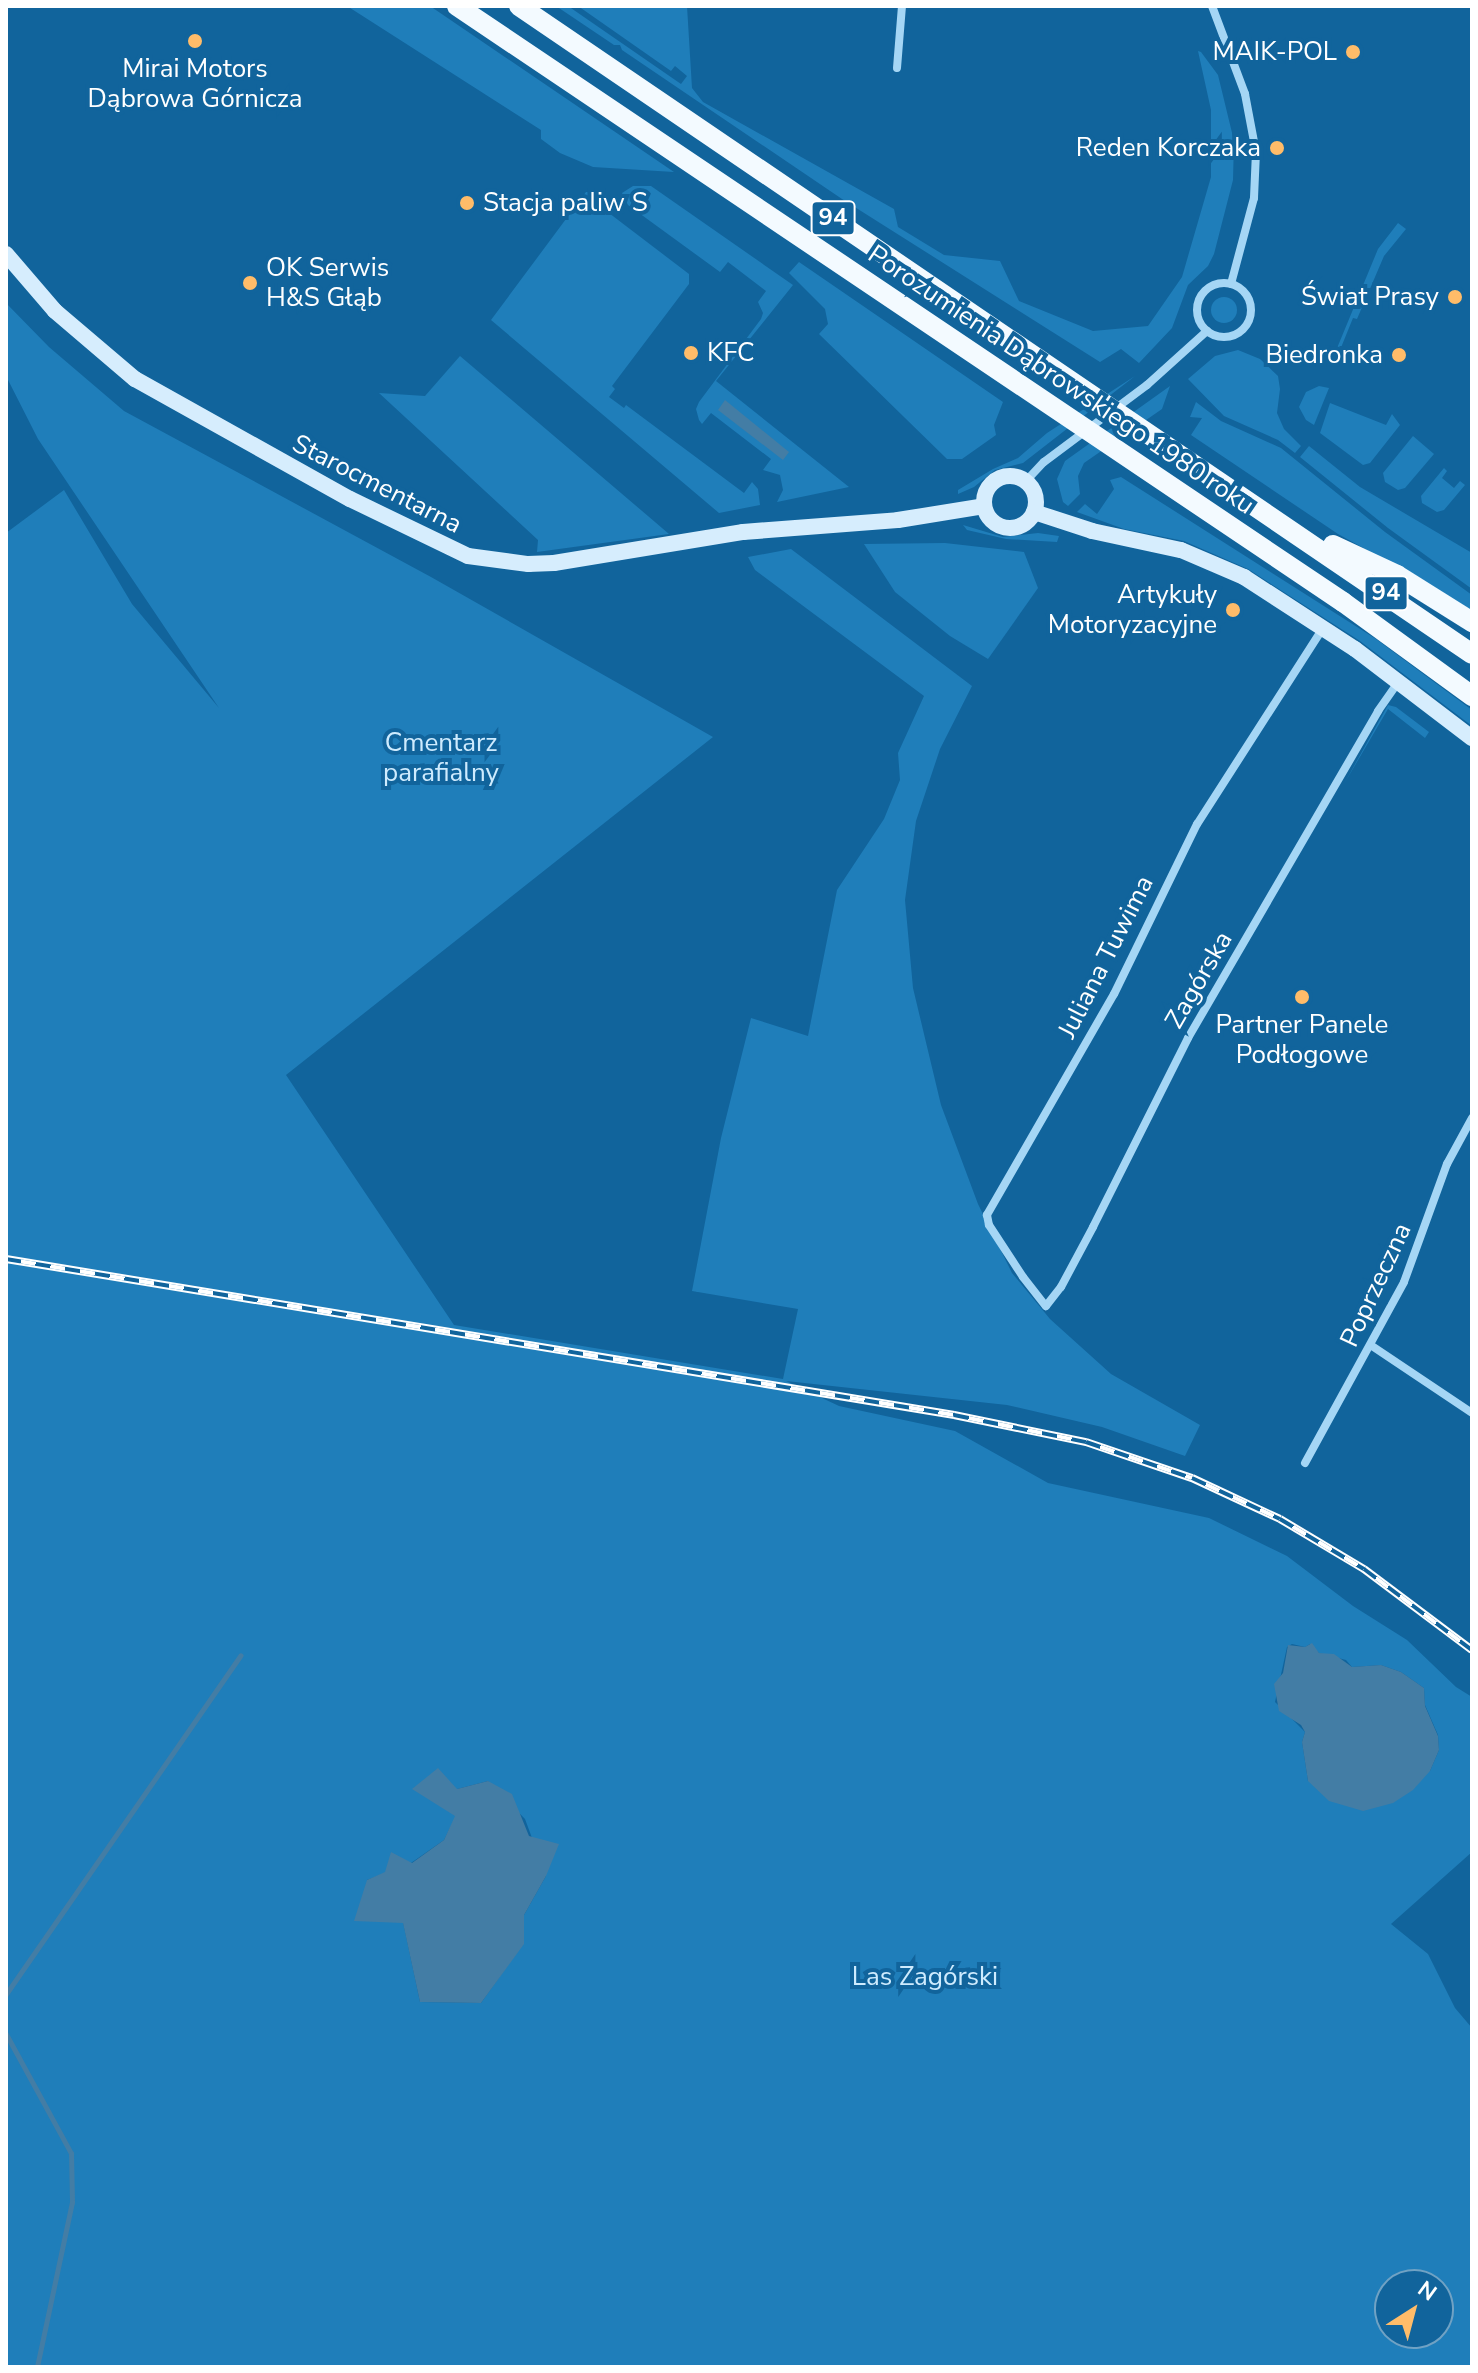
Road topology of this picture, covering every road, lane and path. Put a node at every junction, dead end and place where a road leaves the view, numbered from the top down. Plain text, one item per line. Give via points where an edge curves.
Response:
1 (457, 6) edge
2 (519, 6) edge
3 (902, 6) edge
4 (1212, 6) edge
5 (897, 68) dead end
6 (6, 254) edge
7 (1231, 284) junction
8 (1207, 331) junction
9 (1026, 481) junction
10 (984, 506) junction
11 (1034, 512) junction
12 (1299, 534) junction
13 (1472, 622) edge
14 (1323, 628) junction
15 (1472, 654) edge
16 (1399, 681) junction
17 (1472, 696) edge
18 (1472, 738) edge
19 (1472, 1118) edge
20 (1046, 1306) joint
21 (1372, 1346) junction
22 (1472, 1413) edge
23 (1305, 1463) dead end

1 - 17 main road, Porozumienia Dąbrowskiego 1980 roku / 94 via 1343,602
2 - 12 main road, Porozumienia Dąbrowskiego 1980 roku / 94
3 - 5 street
4 - 7 street via 1245,94 1256,152 1254,198
6 - 10 street, Starocmentarna via 55,311 135,379 374,512 468,556 554,563 743,532 898,520
7 - 8 street via 1213,285 1200,298 1198,316
7 - 8 street via 1240,287 1250,302 1245,328 1231,336
8 - 9 street
9 - 10 street via 1000,478 986,492
9 - 11 street via 1036,499
10 - 11 street via 990,519 1011,528 1025,524
11 - 14 street via 1196,555 1256,584
12 - 13 main road via 1397,575
12 - 15 main road, Porozumienia Dąbrowskiego 1980 roku / 94
14 - 16 street
14 - 20 street, Juliana Tuwima via 1197,824 1114,994 987,1215
16 - 18 street
16 - 20 street, Zagórska via 1188,1038 1093,1227
19 - 21 street, Poprzeczna via 1451,1153 1413,1263
21 - 22 street
21 - 23 street, Poprzeczna

